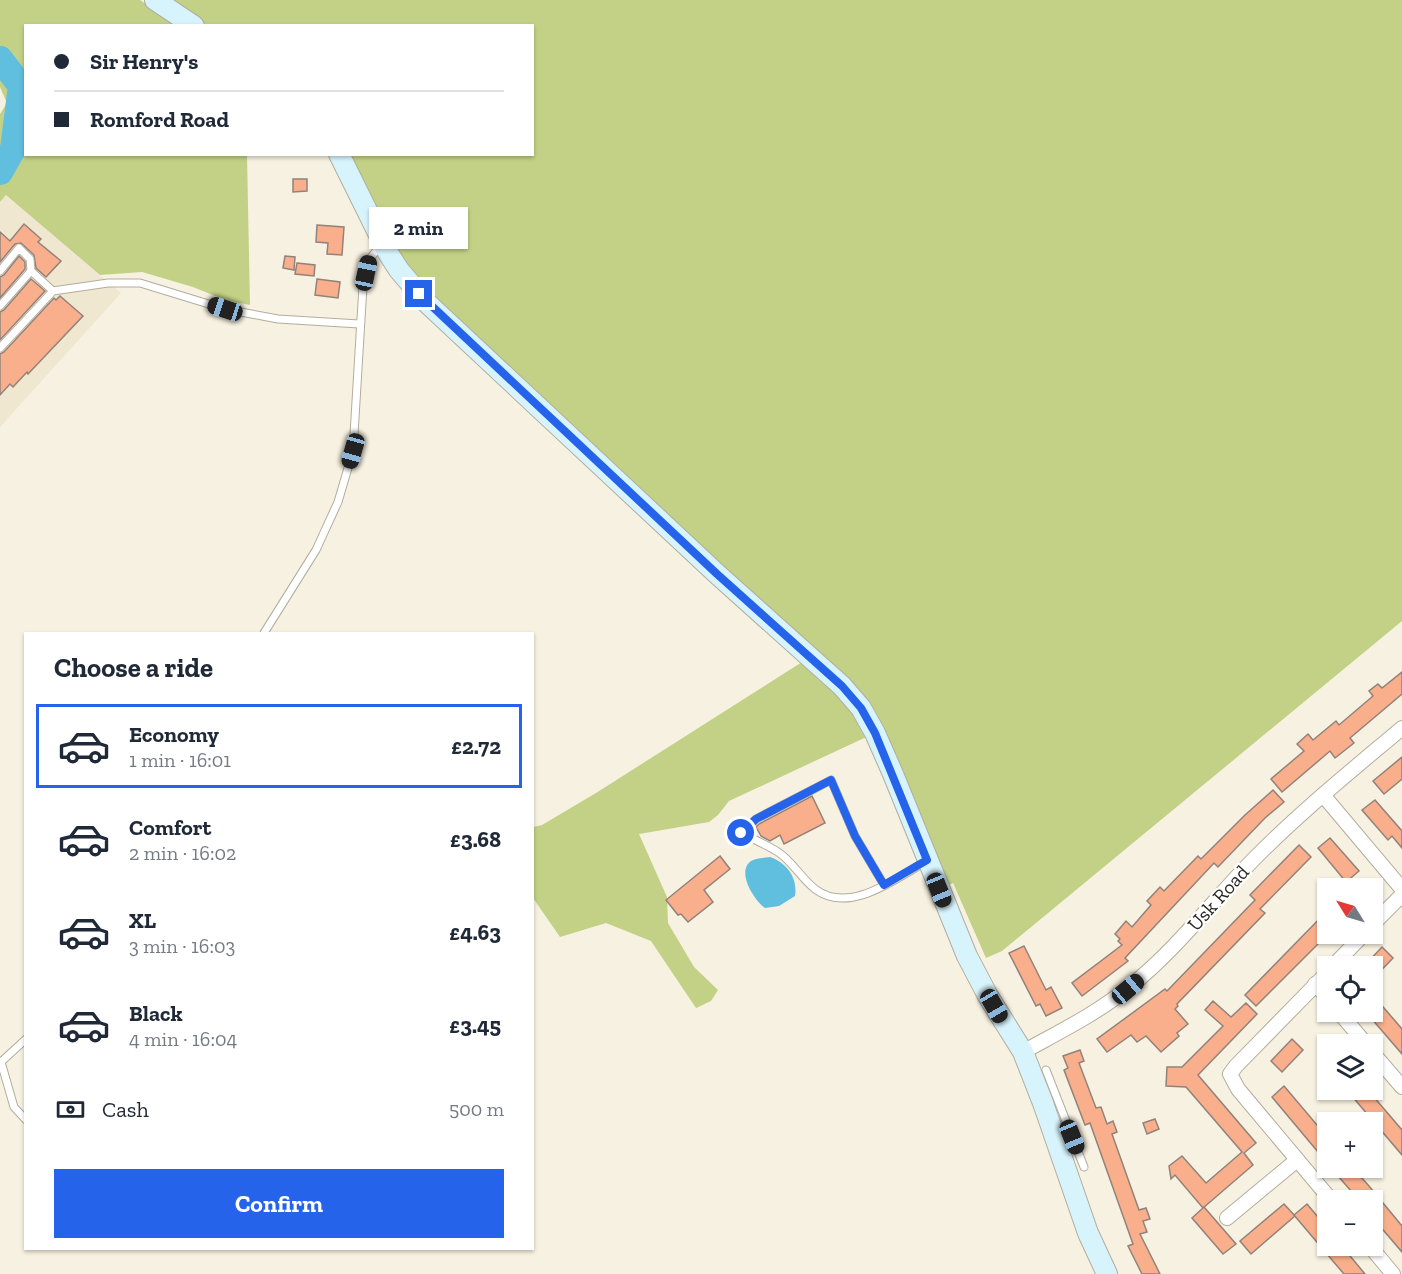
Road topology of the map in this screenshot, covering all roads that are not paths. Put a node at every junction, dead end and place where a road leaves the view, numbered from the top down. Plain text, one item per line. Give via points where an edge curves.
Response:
1 (155, 0) edge
2 (191, 24) edge
3 (340, 156) edge
4 (383, 243) junction
5 (0, 271) edge
6 (31, 271) junction
7 (53, 291) junction
8 (0, 306) edge
9 (359, 324) junction
10 (0, 348) edge
11 (265, 632) edge
12 (1402, 728) edge
13 (1323, 795) junction
14 (927, 860) junction
15 (884, 885) junction
16 (1402, 889) edge
17 (1402, 895) edge
18 (1383, 915) edge
19 (1354, 944) edge
20 (1343, 956) edge
21 (1315, 984) edge
22 (1347, 1022) edge
23 (1358, 1034) edge
24 (24, 1040) edge
25 (1023, 1052) junction
26 (3, 1055) edge
27 (1383, 1065) edge
28 (1046, 1070) dead end
29 (1402, 1087) edge
30 (1050, 1100) junction
31 (24, 1118) edge
32 (1065, 1140) junction
33 (1298, 1160) junction
34 (1084, 1167) dead end
35 (1323, 1190) edge
36 (1227, 1218) dead end
37 (1378, 1256) edge
38 (1107, 1274) edge
39 (1393, 1274) edge

1 - 2 street
3 - 4 street
4 - 9 lane via 368,261
4 - 14 street via 399,270 427,303 842,686 875,733
5 - 6 lane via 19,248 30,259
6 - 7 lane
6 - 8 lane
7 - 9 lane via 140,283 225,309 278,319
7 - 10 lane
9 - 11 lane via 353,451 338,502 316,550
12 - 13 street, Usk Road
13 - 16 street
13 - 25 street, Usk Road via 1252,861 1153,968 1100,1009
14 - 15 lane
14 - 25 street via 988,996
15 - 15 lane via 843,899 828,896 816,890 780,853 741,833 756,819 831,780 855,836
17 - 18 street
19 - 20 street
21 - 33 street via 1230,1074 1238,1089
22 - 23 street
24 - 26 lane
25 - 30 street
26 - 31 lane via 0,1062 14,1107
27 - 29 street
28 - 30 lane
30 - 32 street
32 - 34 lane
32 - 38 street via 1088,1233
33 - 35 street
33 - 36 street
37 - 39 street

